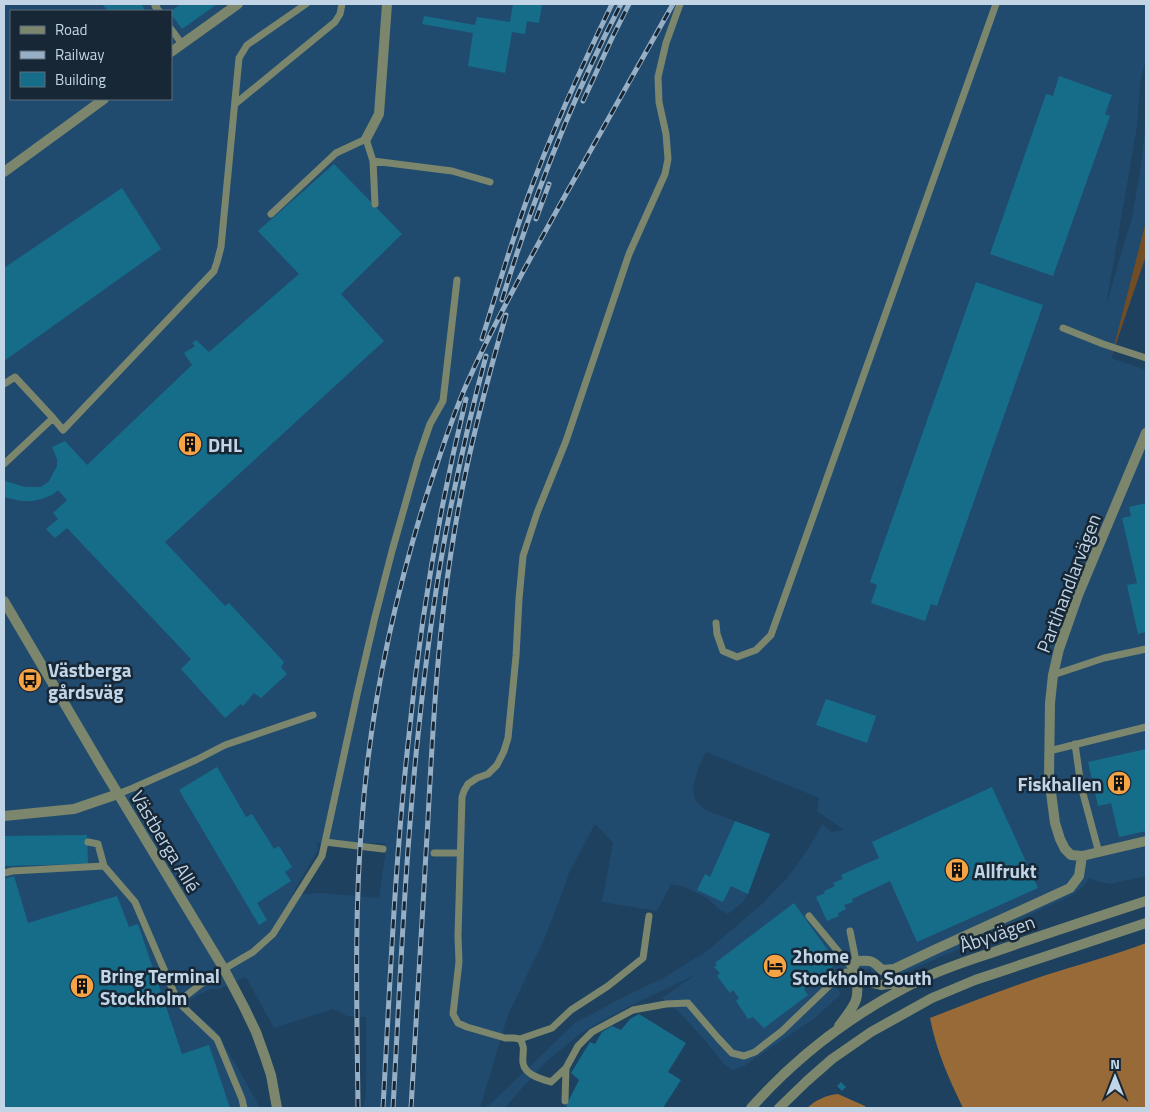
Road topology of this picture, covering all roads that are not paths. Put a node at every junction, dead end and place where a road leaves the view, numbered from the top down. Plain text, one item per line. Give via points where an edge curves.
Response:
1 (238, 4) edge
2 (306, 4) edge
3 (342, 4) edge
4 (387, 4) edge
5 (680, 4) edge
6 (996, 4) edge
7 (172, 30) edge
8 (182, 44) junction
9 (172, 51) edge
10 (103, 100) edge
11 (235, 104) junction
12 (366, 139) junction
13 (373, 161) junction
14 (4, 172) edge
15 (490, 182) dead end
16 (374, 204) dead end
17 (271, 214) dead end
18 (458, 280) dead end
19 (1063, 328) dead end
20 (1146, 358) edge
21 (4, 384) edge
22 (53, 418) junction
23 (1146, 433) edge
24 (1141, 456) edge
25 (4, 464) edge
26 (4, 601) edge
27 (716, 623) dead end
28 (1146, 649) edge
29 (1053, 675) junction
30 (313, 715) dead end
31 (1146, 727) edge
32 (1075, 744) junction
33 (1049, 751) junction
34 (118, 794) junction
35 (4, 816) edge
36 (1146, 841) edge
37 (88, 842) dead end
38 (325, 842) junction
39 (383, 849) dead end
40 (434, 853) dead end
41 (460, 853) junction
42 (1099, 853) junction
43 (1082, 856) junction
44 (104, 866) junction
45 (4, 873) edge
46 (1146, 901) edge
47 (649, 916) dead end
48 (809, 916) dead end
49 (1146, 923) edge
50 (850, 931) dead end
51 (856, 960) junction
52 (224, 969) junction
53 (856, 973) junction
54 (921, 980) junction
55 (178, 1002) junction
56 (833, 1034) junction
57 (520, 1039) junction
58 (566, 1068) junction
59 (565, 1101) dead end
60 (244, 1108) edge
61 (277, 1108) edge
62 (751, 1108) edge
63 (779, 1108) edge

1 - 8 street
2 - 11 lane via 246,45 239,58
3 - 11 lane via 335,22
4 - 12 street via 379,114
5 - 41 lane via 658,77 668,159 665,174 629,254 523,556 508,738 497,766 468,784 464,791
6 - 27 lane via 770,635 756,650 737,657 723,651 716,634
7 - 8 lane
8 - 9 street
10 - 14 street
11 - 22 lane via 221,248 214,271 63,430
12 - 13 lane
12 - 17 lane via 336,153
13 - 15 lane via 452,171
13 - 16 lane
18 - 38 lane via 443,401 430,424 418,459 392,551
19 - 20 lane
21 - 22 lane via 16,377
22 - 25 lane
23 - 24 street, Partihandlarvägen
24 - 29 street, Partihandlarvägen via 1078,595
26 - 34 street, Västberga Allé
28 - 29 lane via 1104,658
29 - 33 street, Partihandlarvägen
30 - 34 lane via 224,745
31 - 32 lane
32 - 33 lane
32 - 42 lane via 1081,786
33 - 43 street, Partihandlarvägen via 1049,777 1060,839 1071,855
34 - 35 street via 74,809
34 - 52 street, Västberga Allé
36 - 42 street
37 - 44 lane via 98,844
38 - 39 lane
38 - 52 lane via 322,856 273,934 253,952
40 - 41 lane
41 - 57 lane via 459,962 453,1014 458,1023 467,1027
42 - 43 street
43 - 51 street via 1079,876 1070,888 894,969 882,970 870,960
44 - 45 lane
44 - 55 lane via 135,902
46 - 54 street, Åbyvägen via 1004,948
47 - 57 lane via 643,958 571,1010 552,1028
48 - 53 lane
49 - 63 street, Åbyvägen via 975,980 932,998 832,1059
50 - 51 lane
51 - 53 lane
52 - 55 lane
52 - 61 street, Västberga Allé via 265,1057
53 - 54 street via 881,985
53 - 56 street via 856,1001
53 - 58 lane via 846,972 782,1031 755,1052 744,1056 732,1053 688,1003 666,1004 633,1010 592,1032 578,1046
54 - 56 street, Åbyvägen
55 - 60 lane via 217,1039
56 - 62 street, Åbyvägen via 782,1076
57 - 58 lane via 524,1046 523,1065 529,1073 551,1082
58 - 59 lane

